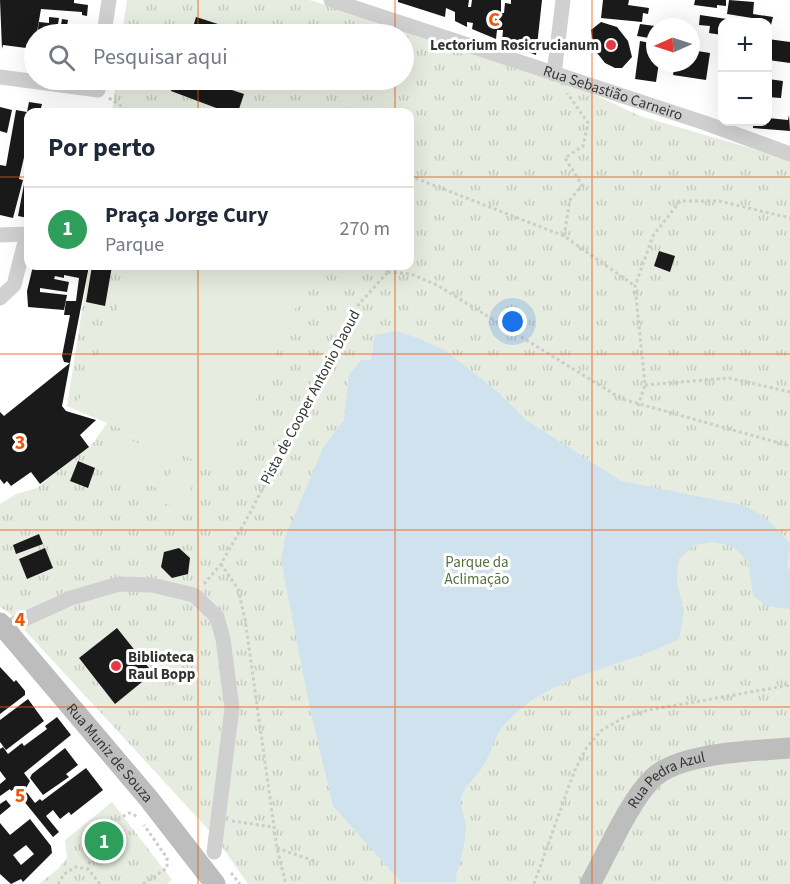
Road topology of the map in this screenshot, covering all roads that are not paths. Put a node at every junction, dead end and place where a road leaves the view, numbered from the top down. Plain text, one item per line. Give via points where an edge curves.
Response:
1 (109, 0) edge
2 (331, 0) edge
3 (562, 0) edge
4 (105, 24) edge
5 (403, 24) edge
6 (414, 28) edge
7 (554, 74) junction
8 (0, 77) edge
9 (24, 79) edge
10 (790, 154) edge
11 (24, 234) edge
12 (0, 235) edge
13 (24, 249) edge
14 (0, 298) edge
15 (3, 625) edge
16 (790, 748) edge
17 (214, 852) dead end
18 (215, 884) edge
19 (590, 884) edge

1 - 4 street
2 - 5 street, Rua Sebastião Carneiro
3 - 7 street
6 - 7 street, Rua Sebastião Carneiro
7 - 10 street, Rua Sebastião Carneiro
8 - 9 street
11 - 12 street
13 - 14 street via 14,285
15 - 17 street via 71,598 118,584 137,583 194,595 217,617 232,708
15 - 18 street, Rua Muniz de Souza
16 - 19 street, Rua Pedra Azul via 699,759 672,766 655,776 642,790

